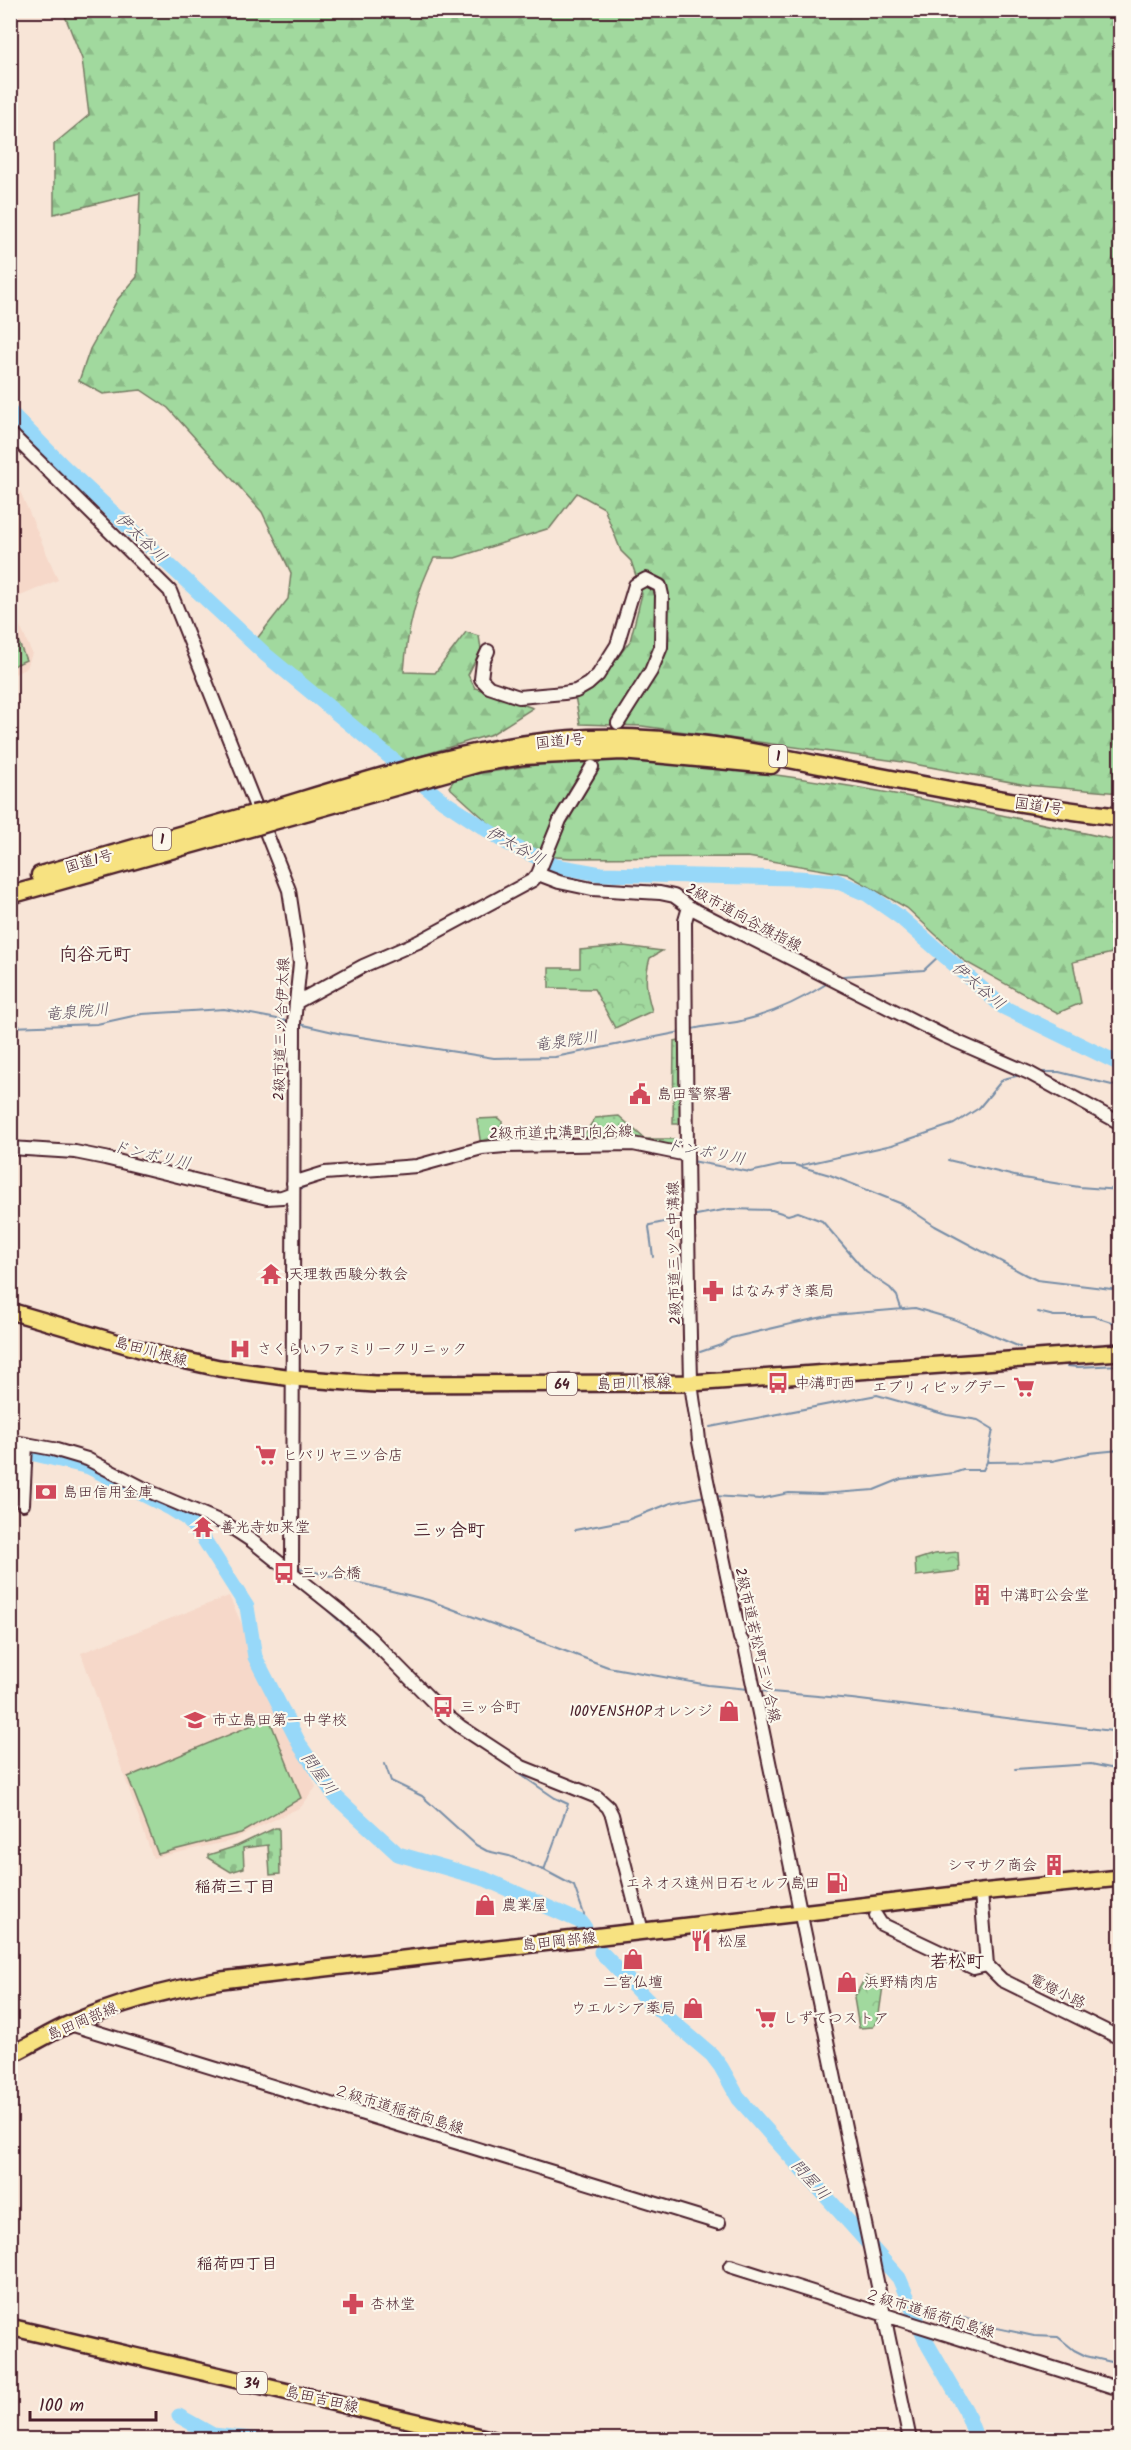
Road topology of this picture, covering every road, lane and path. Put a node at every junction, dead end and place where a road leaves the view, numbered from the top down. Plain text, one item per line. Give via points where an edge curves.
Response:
1 (10, 433) edge
2 (488, 651) dead end
3 (618, 723) dead end
4 (592, 767) dead end
5 (438, 768) junction
6 (1120, 816) edge
7 (1120, 827) edge
8 (74, 871) junction
9 (538, 872) junction
10 (10, 884) edge
11 (10, 896) edge
12 (689, 907) junction
13 (297, 1002) junction
14 (1120, 1123) edge
15 (10, 1148) edge
16 (687, 1155) junction
17 (293, 1188) junction
18 (10, 1311) edge
19 (1120, 1352) edge
20 (292, 1378) junction
21 (691, 1383) junction
22 (10, 1441) edge
23 (26, 1450) junction
24 (23, 1504) dead end
25 (292, 1572) junction
26 (1120, 1878) edge
27 (981, 1892) junction
28 (800, 1914) junction
29 (876, 1916) dead end
30 (642, 1931) junction
31 (987, 1965) junction
32 (70, 2024) junction
33 (1120, 2038) edge
34 (10, 2055) edge
35 (719, 2223) dead end
36 (730, 2266) dead end
37 (884, 2314) junction
38 (10, 2327) edge
39 (1120, 2389) edge
40 (494, 2439) edge
41 (910, 2439) edge

1 - 13 street, 2級市道三ツ合伊太線 via 170,591 290,890 300,963
2 - 3 street via 480,673 489,687 519,697 576,690 598,675 617,645 635,585 646,579 653,581 660,586 662,595 661,647 651,671
4 - 9 street via 560,820
5 - 6 highway, 国道1号 / 1 via 506,747 546,741 644,738 699,742 1008,802
5 - 7 highway, 国道1号 / 1 via 574,751 622,751 760,763
5 - 8 highway, 国道1号 / 1
8 - 10 highway, 国道1号 / 1
8 - 11 highway, 国道1号 / 1
9 - 12 street, 2級市道向谷旗指線 via 592,889 660,893
9 - 13 street via 533,880
12 - 14 street, 2級市道向谷旗指線 via 944,1036 1029,1073
12 - 16 street, 2級市道三ツ合中溝線 via 685,921
13 - 17 street, 2級市道三ツ合伊太線
15 - 17 street, 2級市道中溝町向谷線 via 75,1152 267,1198
16 - 17 street, 2級市道中溝町向谷線 via 633,1144 505,1146 482,1148 417,1166 325,1173
16 - 21 street, 2級市道三ツ合中溝線
17 - 20 street, 2級市道三ツ合伊太線
18 - 20 main road, 島田川根線 / 64 via 160,1355
19 - 21 main road, 島田川根線 / 64
20 - 21 main road, 島田川根線 / 64 via 375,1384
20 - 25 street, 2級市道三ツ合伊太線
21 - 28 street, 2級市道若松町三ツ合線 via 699,1442
22 - 23 street
23 - 24 street
23 - 25 street via 87,1459 226,1524
25 - 30 street via 371,1639 461,1727 522,1767 603,1802 612,1815
26 - 27 main road, 島田岡部線
27 - 28 main road, 島田岡部線
27 - 31 street
28 - 30 main road, 島田岡部線
28 - 37 street, 2級市道若松町三ツ合線
29 - 31 street via 881,1924 974,1968
30 - 32 main road, 島田岡部線 via 222,1980 122,2004
31 - 33 street, 電燈小路 via 1002,1980
32 - 34 main road, 島田岡部線
32 - 35 street, ２級市道稲荷向島線
36 - 37 street, ２級市道稲荷向島線
37 - 39 street, ２級市道稲荷向島線
37 - 41 street, 2級市道若松町三ツ合線
38 - 40 main road, 島田吉田線 / 34

